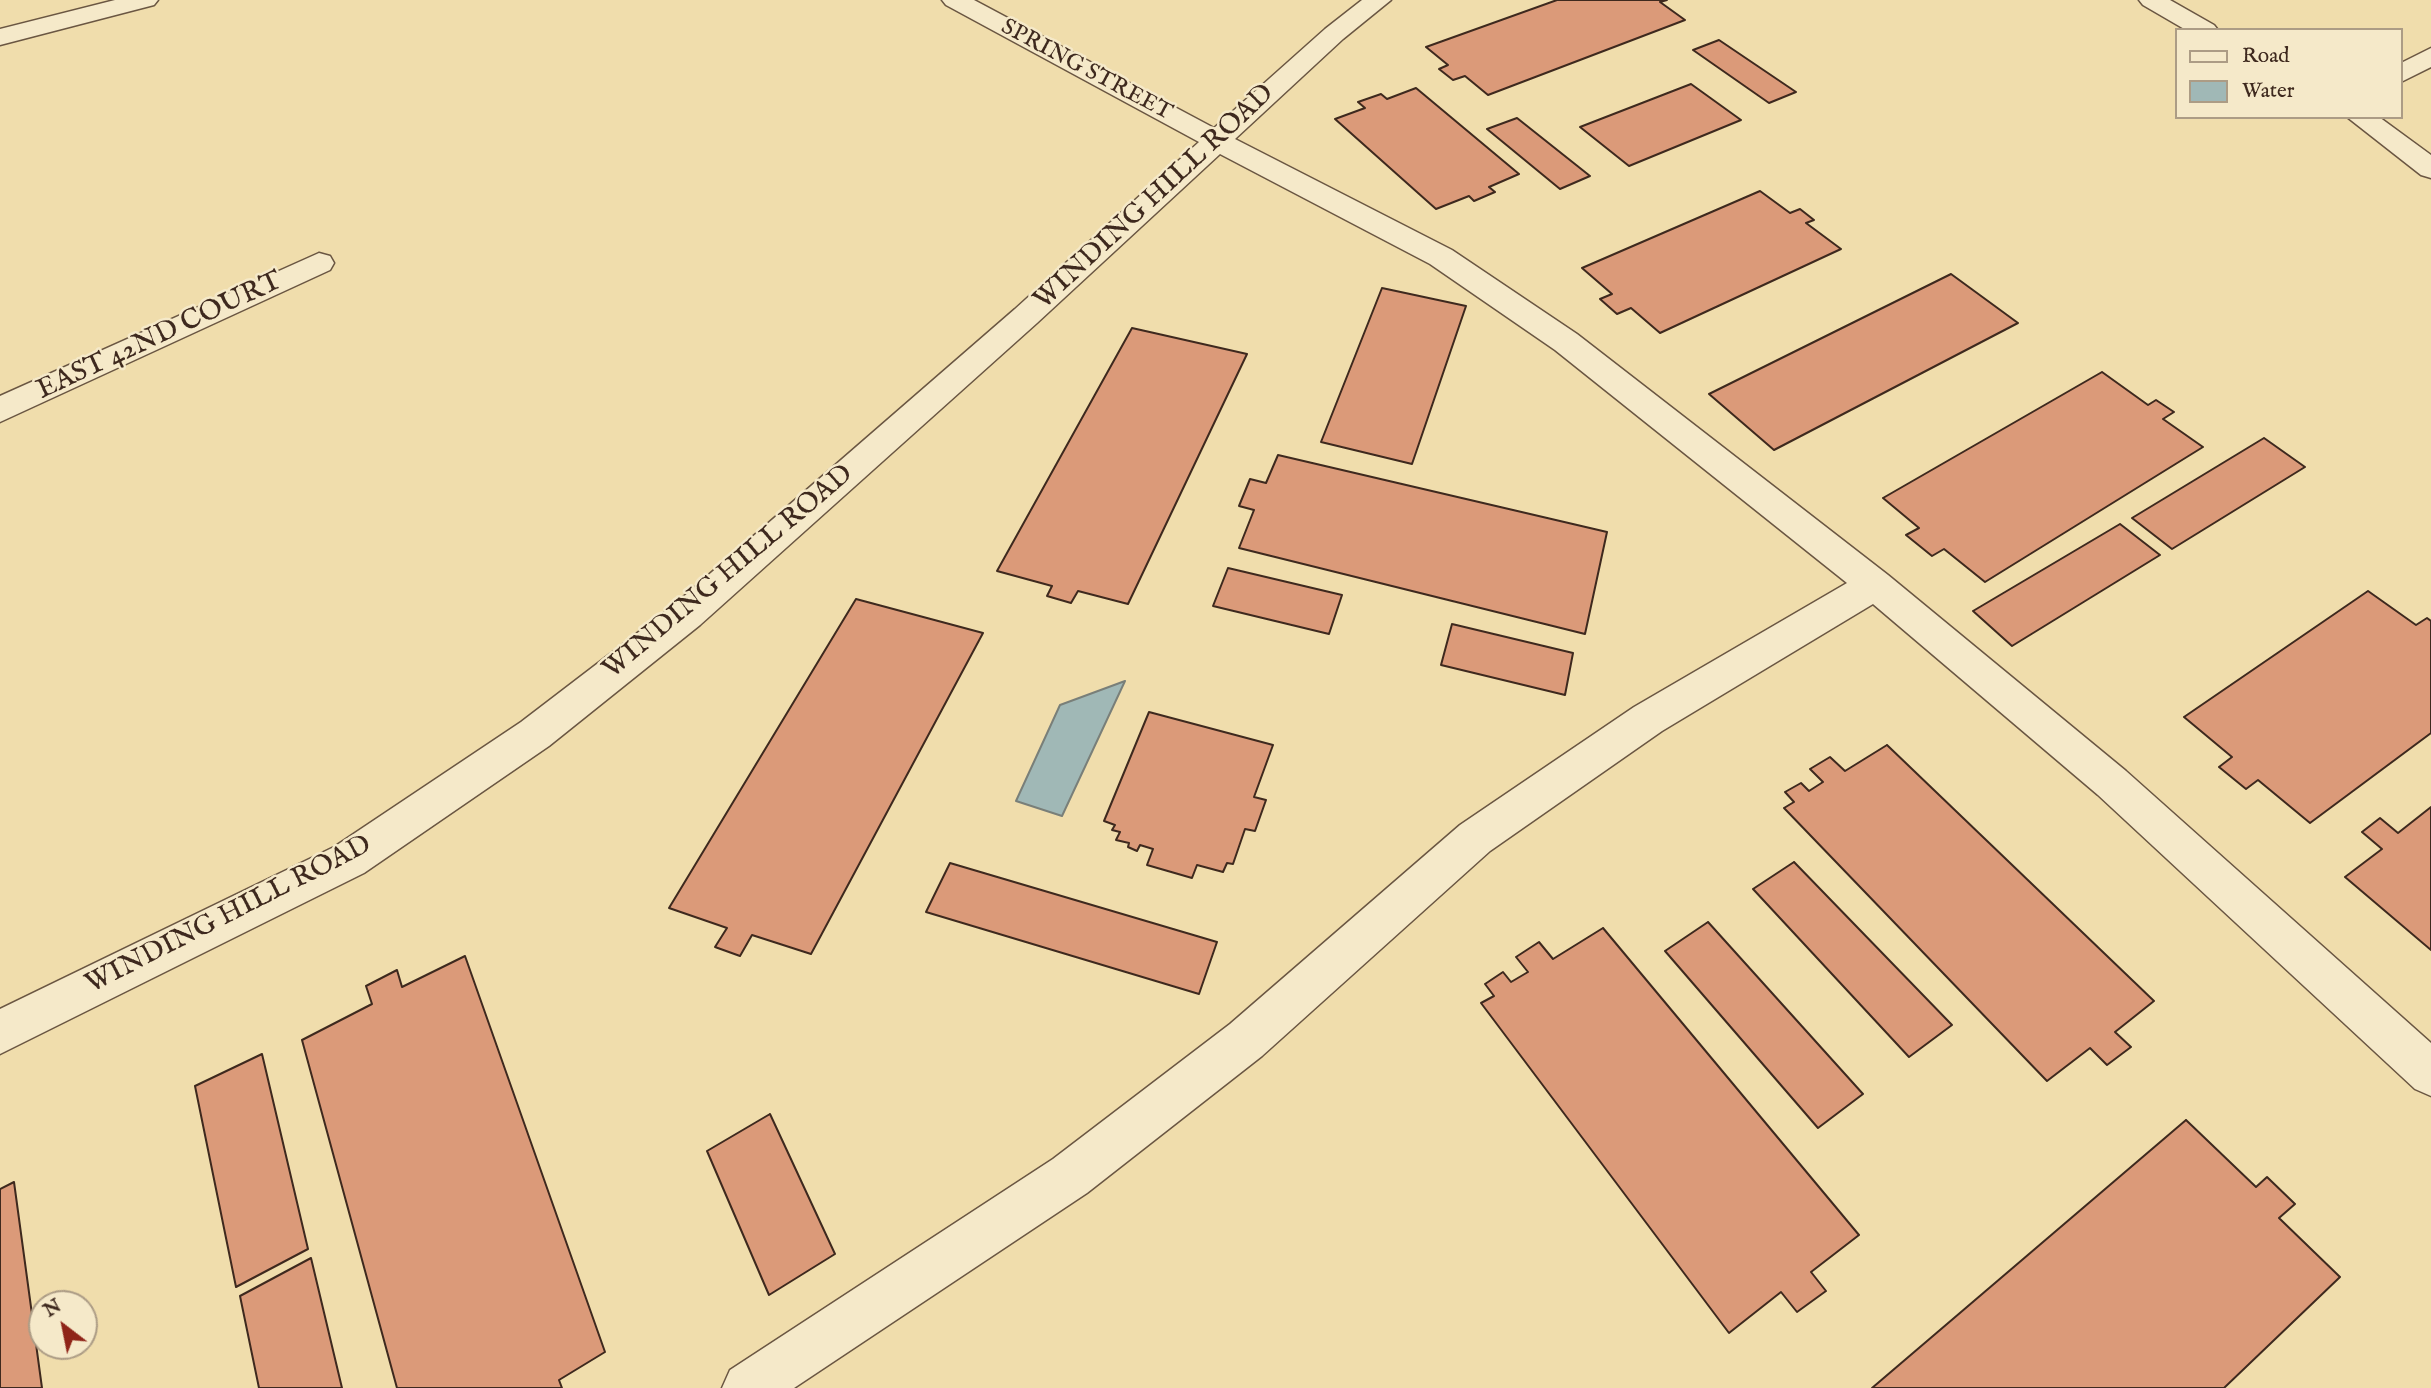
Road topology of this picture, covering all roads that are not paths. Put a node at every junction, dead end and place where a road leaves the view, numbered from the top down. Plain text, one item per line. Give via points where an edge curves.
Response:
1 (145, 0) edge
2 (955, 0) edge
3 (1378, 0) edge
4 (2152, 0) edge
5 (2201, 28) edge
6 (0, 37) edge
7 (2431, 56) edge
8 (2403, 73) edge
9 (2364, 119) edge
10 (1217, 141) junction
11 (2431, 169) edge
12 (319, 263) dead end
13 (0, 410) edge
14 (1875, 584) junction
15 (0, 1032) edge
16 (2431, 1073) edge
17 (748, 1388) edge

1 - 6 street
2 - 10 street, SPRING STREET
3 - 10 street, WINDING HILL ROAD
4 - 5 street
7 - 8 street
9 - 11 street
10 - 14 street, SPRING STREET via 1441,257 1566,342
10 - 15 street, WINDING HILL ROAD via 697,606 535,734 349,860
12 - 13 street, EAST 42ND COURT
14 - 16 street, SPRING STREET via 2112,783
14 - 17 street via 1648,719 1475,838 1246,1040 1070,1176

